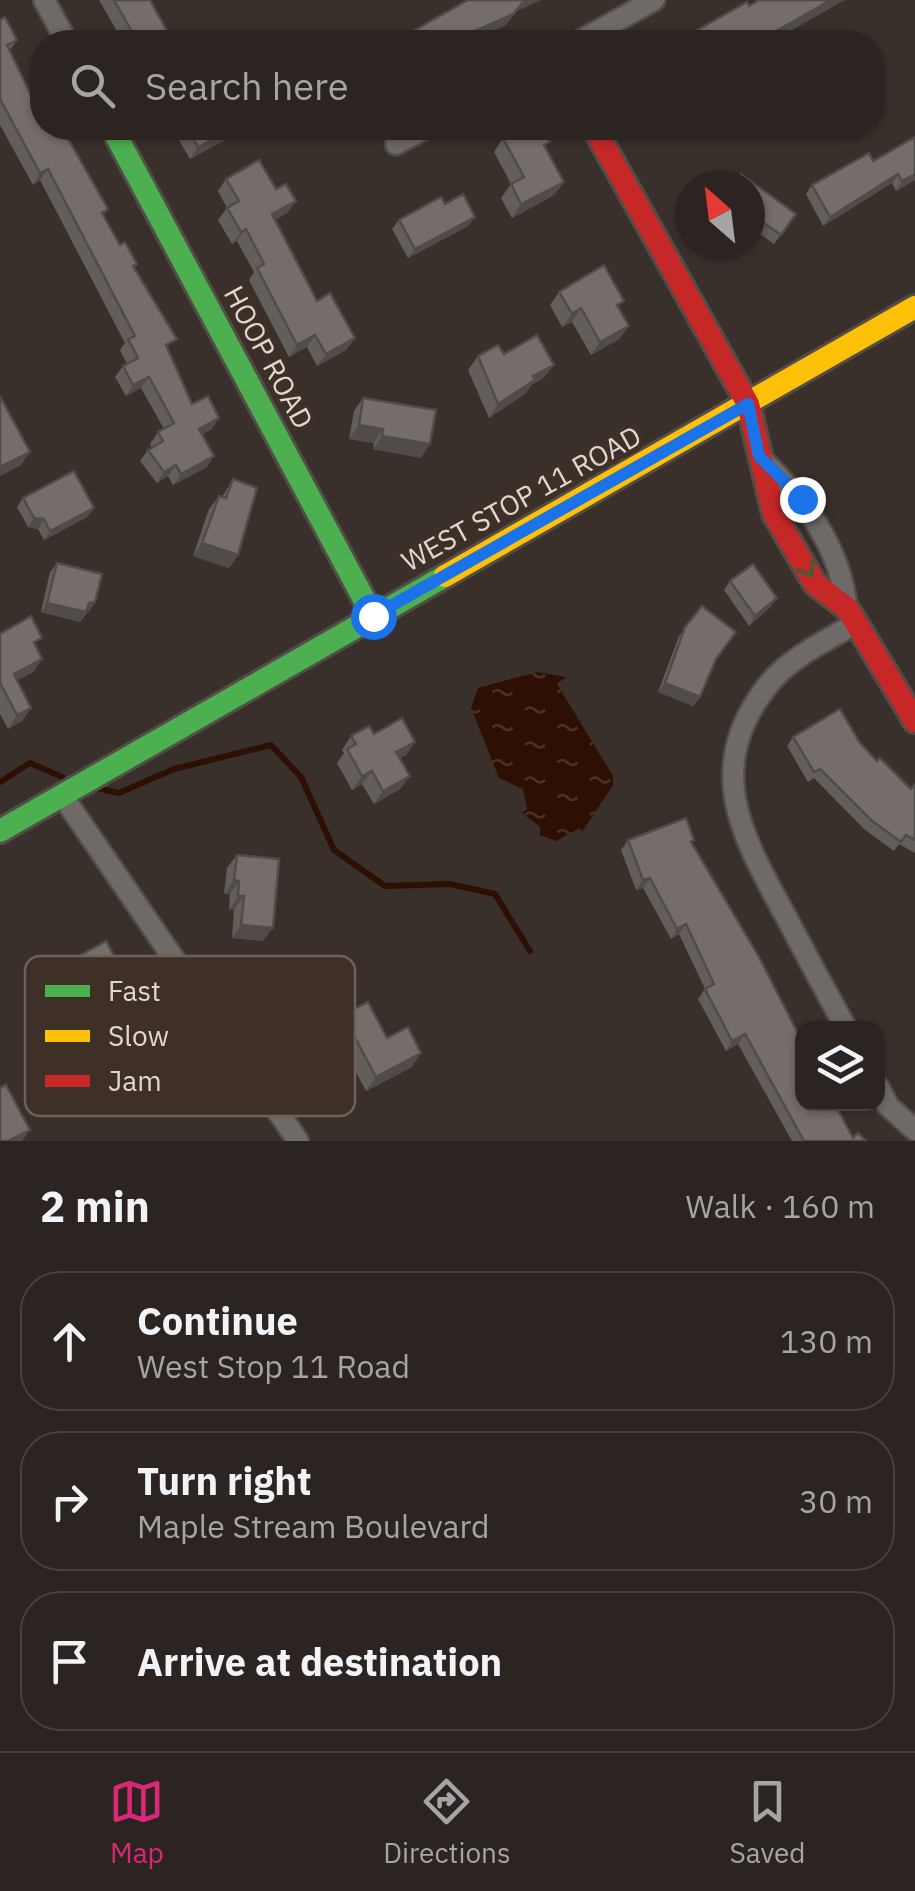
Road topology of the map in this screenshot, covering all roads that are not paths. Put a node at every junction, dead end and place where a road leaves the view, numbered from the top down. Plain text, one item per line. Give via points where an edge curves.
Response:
1 (44, 0) edge
2 (654, 0) edge
3 (60, 30) edge
4 (600, 30) edge
5 (118, 140) edge
6 (404, 140) edge
7 (601, 140) edge
8 (396, 144) dead end
9 (915, 307) edge
10 (748, 404) junction
11 (373, 616) junction
12 (851, 616) junction
13 (915, 720) edge
14 (62, 795) junction
15 (0, 831) edge
16 (172, 956) edge
17 (842, 1021) edge
18 (885, 1100) edge
19 (281, 1116) edge
20 (915, 1130) edge
21 (298, 1141) edge

1 - 3 street
2 - 4 street
5 - 11 street, HOOP ROAD
6 - 8 street
7 - 10 street
9 - 10 street, WEST STOP 11 ROAD
10 - 11 street, WEST STOP 11 ROAD
10 - 12 street via 774,514 815,584
11 - 14 street, WEST STOP 11 ROAD
12 - 13 street
12 - 17 street via 769,684 735,756 732,795 743,838
14 - 15 street, WEST STOP 11 ROAD
14 - 16 street
18 - 20 street
19 - 21 street

